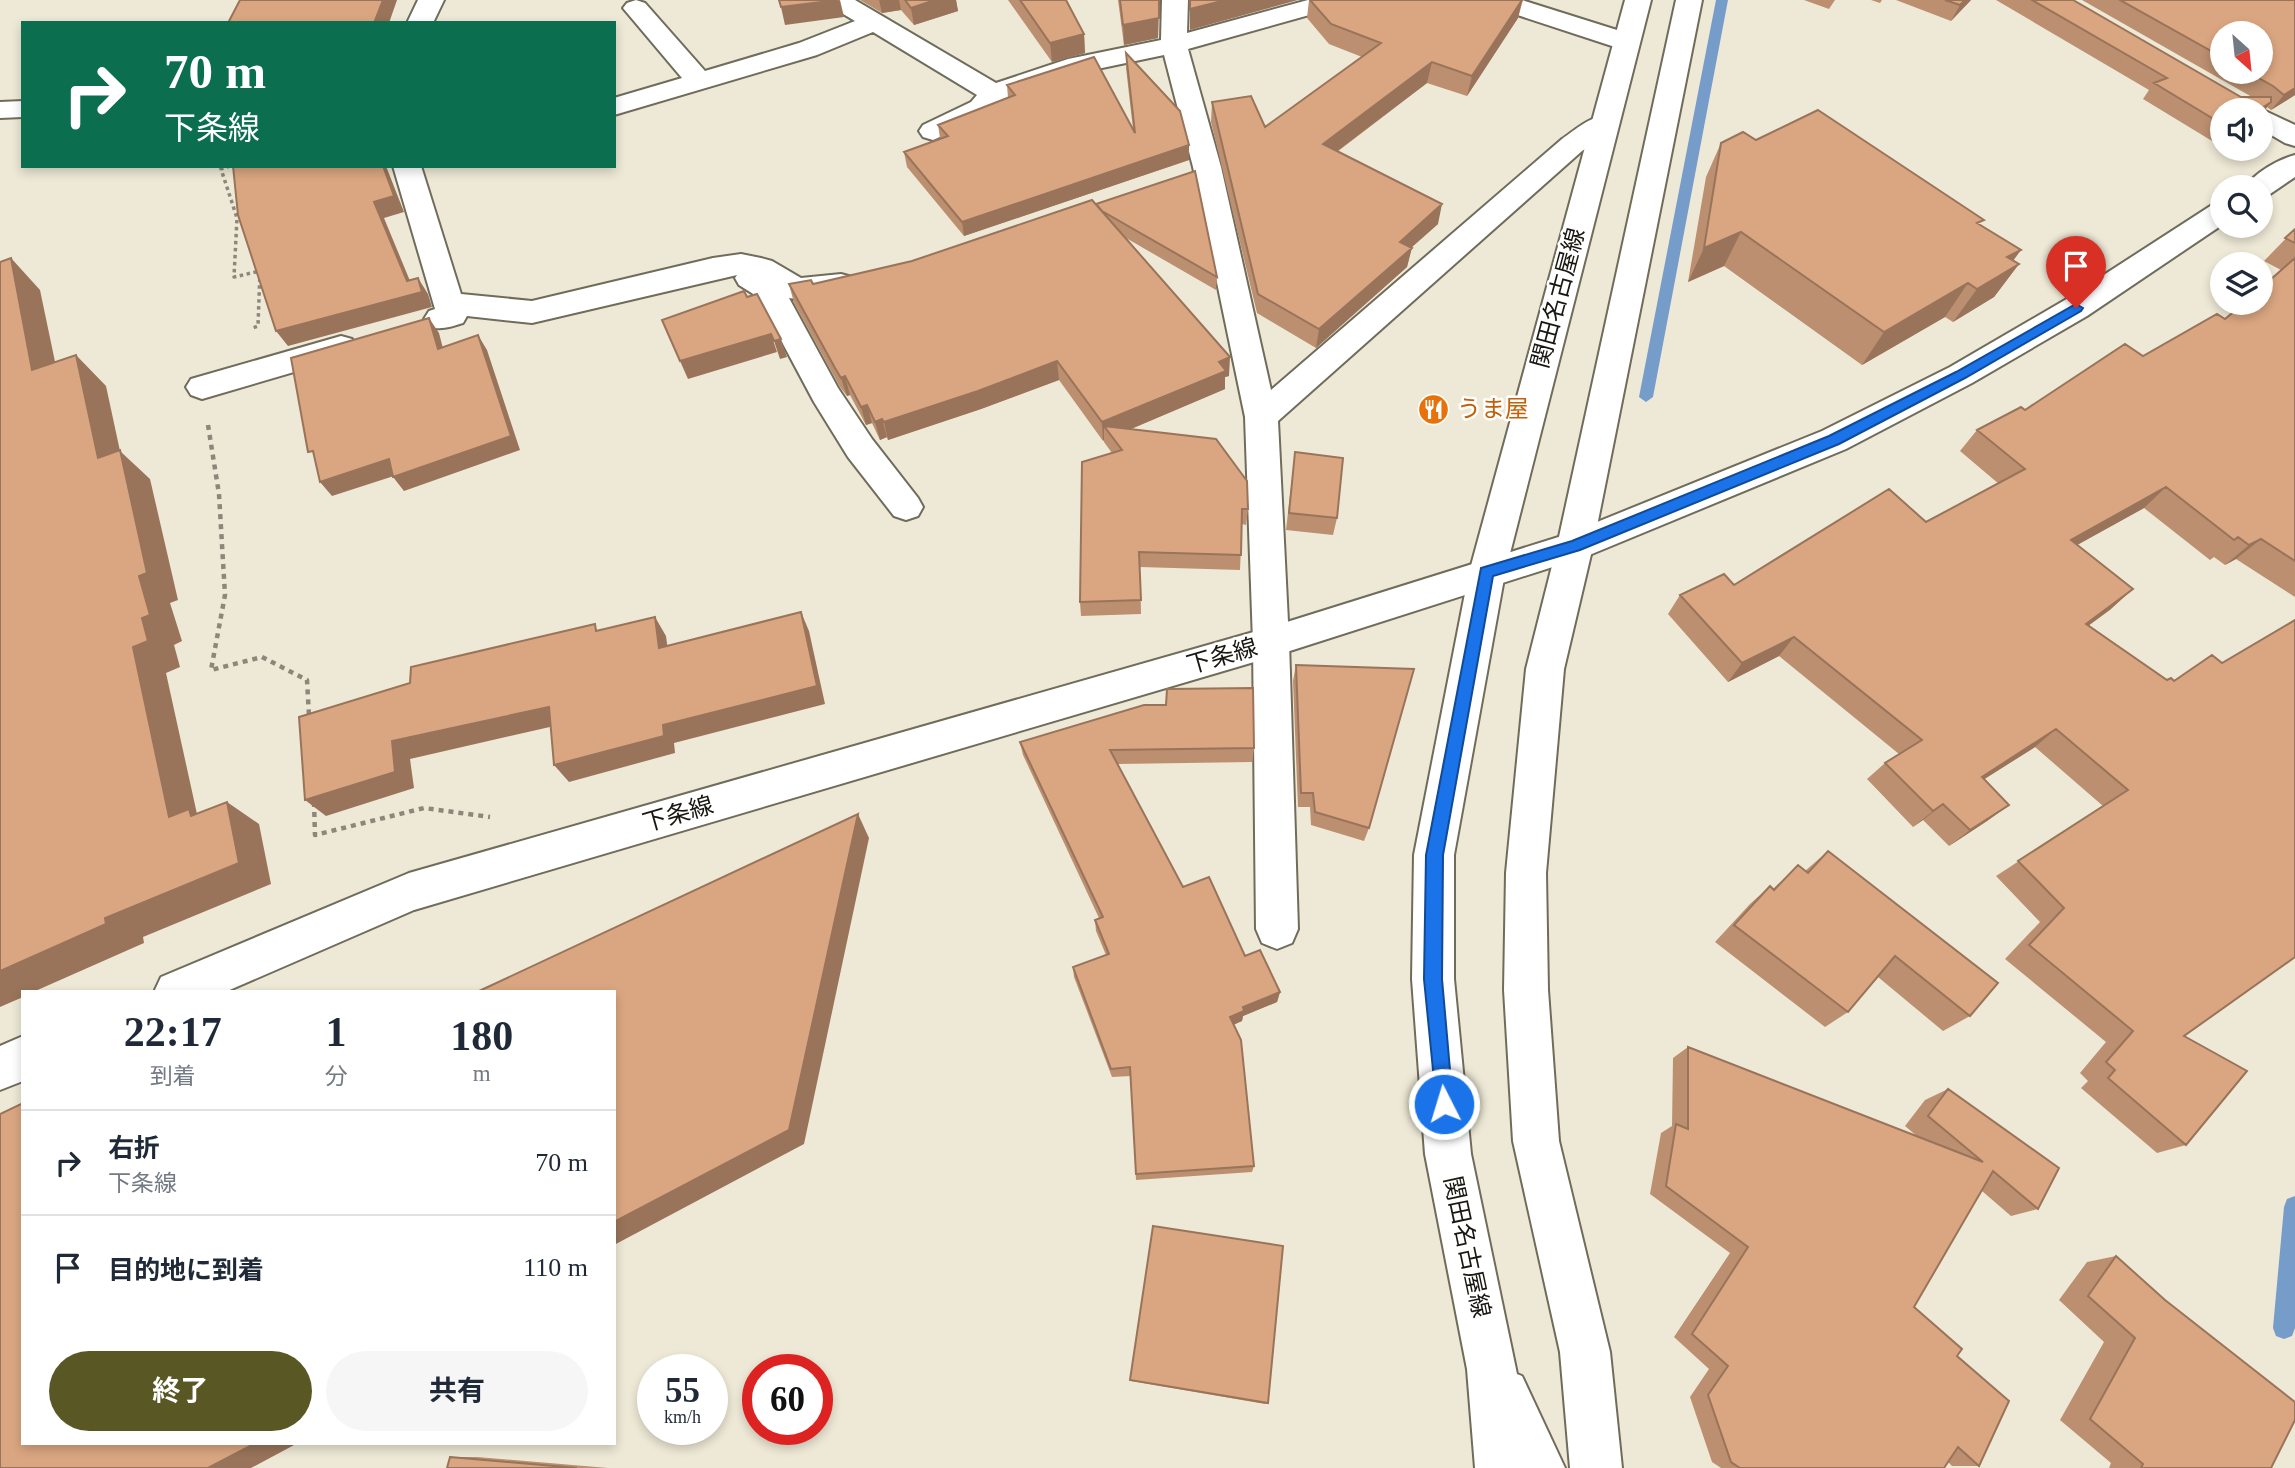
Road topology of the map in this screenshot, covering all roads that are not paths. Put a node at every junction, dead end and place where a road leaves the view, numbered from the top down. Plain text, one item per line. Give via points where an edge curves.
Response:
1 (431, 0) edge
2 (837, 0) edge
3 (1175, 0) edge
4 (1336, 0) edge
5 (1496, 0) edge
6 (1638, 0) edge
7 (1689, 0) edge
8 (636, 8) dead end
9 (421, 21) edge
10 (876, 22) junction
11 (1627, 41) junction
12 (1174, 45) junction
13 (699, 81) junction
14 (993, 93) junction
15 (616, 106) edge
16 (21, 109) edge
17 (0, 110) edge
18 (1604, 123) junction
19 (2273, 124) edge
20 (933, 131) dead end
21 (2295, 137) edge
22 (2295, 164) edge
23 (411, 168) edge
24 (2273, 178) edge
25 (2210, 220) edge
26 (868, 280) edge
27 (768, 283) junction
28 (449, 303) junction
29 (413, 327) edge
30 (373, 338) edge
31 (202, 387) road end
32 (1261, 417) junction
33 (906, 507) dead end
34 (1575, 546) junction
35 (1487, 573) junction
36 (1270, 642) junction
37 (1277, 929) dead end
38 (181, 990) edge
39 (21, 1059) edge
40 (0, 1068) edge
41 (1492, 1369) junction
42 (1501, 1468) edge
43 (1539, 1468) edge
44 (1596, 1468) edge

1 - 9 street
2 - 10 street
3 - 12 street
4 - 12 street
5 - 11 street
6 - 11 street, 関田名古屋線
7 - 34 street
8 - 13 street
10 - 13 street via 808,49
10 - 14 street
11 - 18 street, 関田名古屋線
12 - 14 street via 1077,65
12 - 32 street via 1194,172
13 - 15 street
14 - 20 street via 981,108
16 - 17 street
18 - 32 street via 1572,145
18 - 35 street, 関田名古屋線
19 - 21 street
22 - 24 street
23 - 28 street
25 - 34 street, 下条線 via 2076,308 1949,381 1834,440
26 - 27 street via 796,289
27 - 28 street via 761,268 741,264 532,312
27 - 33 street via 825,394 859,448
28 - 29 street via 453,316
30 - 31 street
32 - 36 street
34 - 35 street, 下条線
34 - 44 street via 1545,669 1526,873 1526,990 1536,1141 1586,1352
35 - 36 street, 下条線
35 - 41 street, 関田名古屋線 via 1434,855 1433,979 1448,1154
36 - 37 street
36 - 38 street, 下条線 via 409,892
39 - 40 street
41 - 42 street, 関田名古屋線
41 - 43 street

